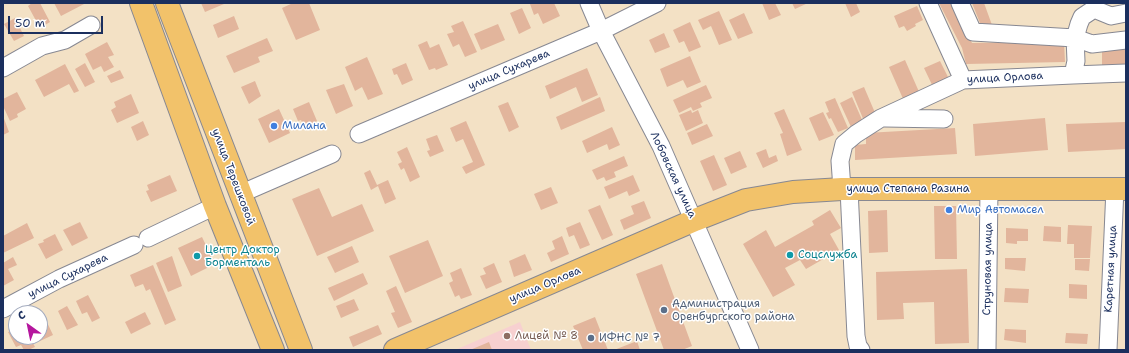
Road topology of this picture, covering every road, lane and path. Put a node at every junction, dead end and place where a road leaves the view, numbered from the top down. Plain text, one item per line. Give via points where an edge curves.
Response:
1 (142, 3) edge
2 (167, 3) edge
3 (589, 3) edge
4 (657, 3) edge
5 (928, 3) edge
6 (960, 3) edge
7 (1092, 6) edge
8 (1126, 13) edge
9 (91, 25) dead end
10 (600, 31) junction
11 (1075, 38) junction
12 (1126, 40) edge
13 (3, 68) edge
14 (1126, 73) edge
15 (1073, 75) junction
16 (963, 80) junction
17 (881, 118) junction
18 (944, 119) dead end
19 (359, 134) dead end
20 (332, 154) dead end
21 (845, 189) junction
22 (989, 189) junction
23 (1120, 189) edge
24 (240, 194) junction
25 (215, 206) junction
26 (695, 220) junction
27 (3, 309) edge
28 (273, 350) edge
29 (301, 350) edge
30 (395, 350) edge
31 (750, 350) edge
32 (862, 350) edge
33 (987, 350) edge
34 (1108, 350) edge

1 - 25 main road
2 - 24 main road, улица Терешковой
3 - 10 street, Лобовская улица
4 - 10 street, улица Сухарева
5 - 16 street
6 - 11 street via 973,32
7 - 8 street via 1112,16
7 - 11 street via 1082,16
9 - 13 street via 65,40 42,46
10 - 19 street, улица Сухарева
10 - 26 street, Лобовская улица via 661,146
11 - 12 street via 1092,44
11 - 15 street via 1076,61
14 - 15 street, улица Орлова
15 - 16 street, улица Орлова
16 - 17 street, улица Орлова
17 - 18 street
17 - 21 street, улица Орлова via 844,144 840,161
20 - 24 street
21 - 22 main road, улица Степана Разина
21 - 26 main road, улица Степана Разина via 764,196 746,200
21 - 32 street, улица Орлова via 856,336 858,346
22 - 23 main road, улица Степана Разина
22 - 33 street, Струновая улица
23 - 34 street, Каретная улица
24 - 29 main road, улица Терешковой
25 - 27 street, улица Сухарева via 59,279
25 - 28 main road
26 - 30 main road, улица Орлова
26 - 31 street, Лобовская улица

